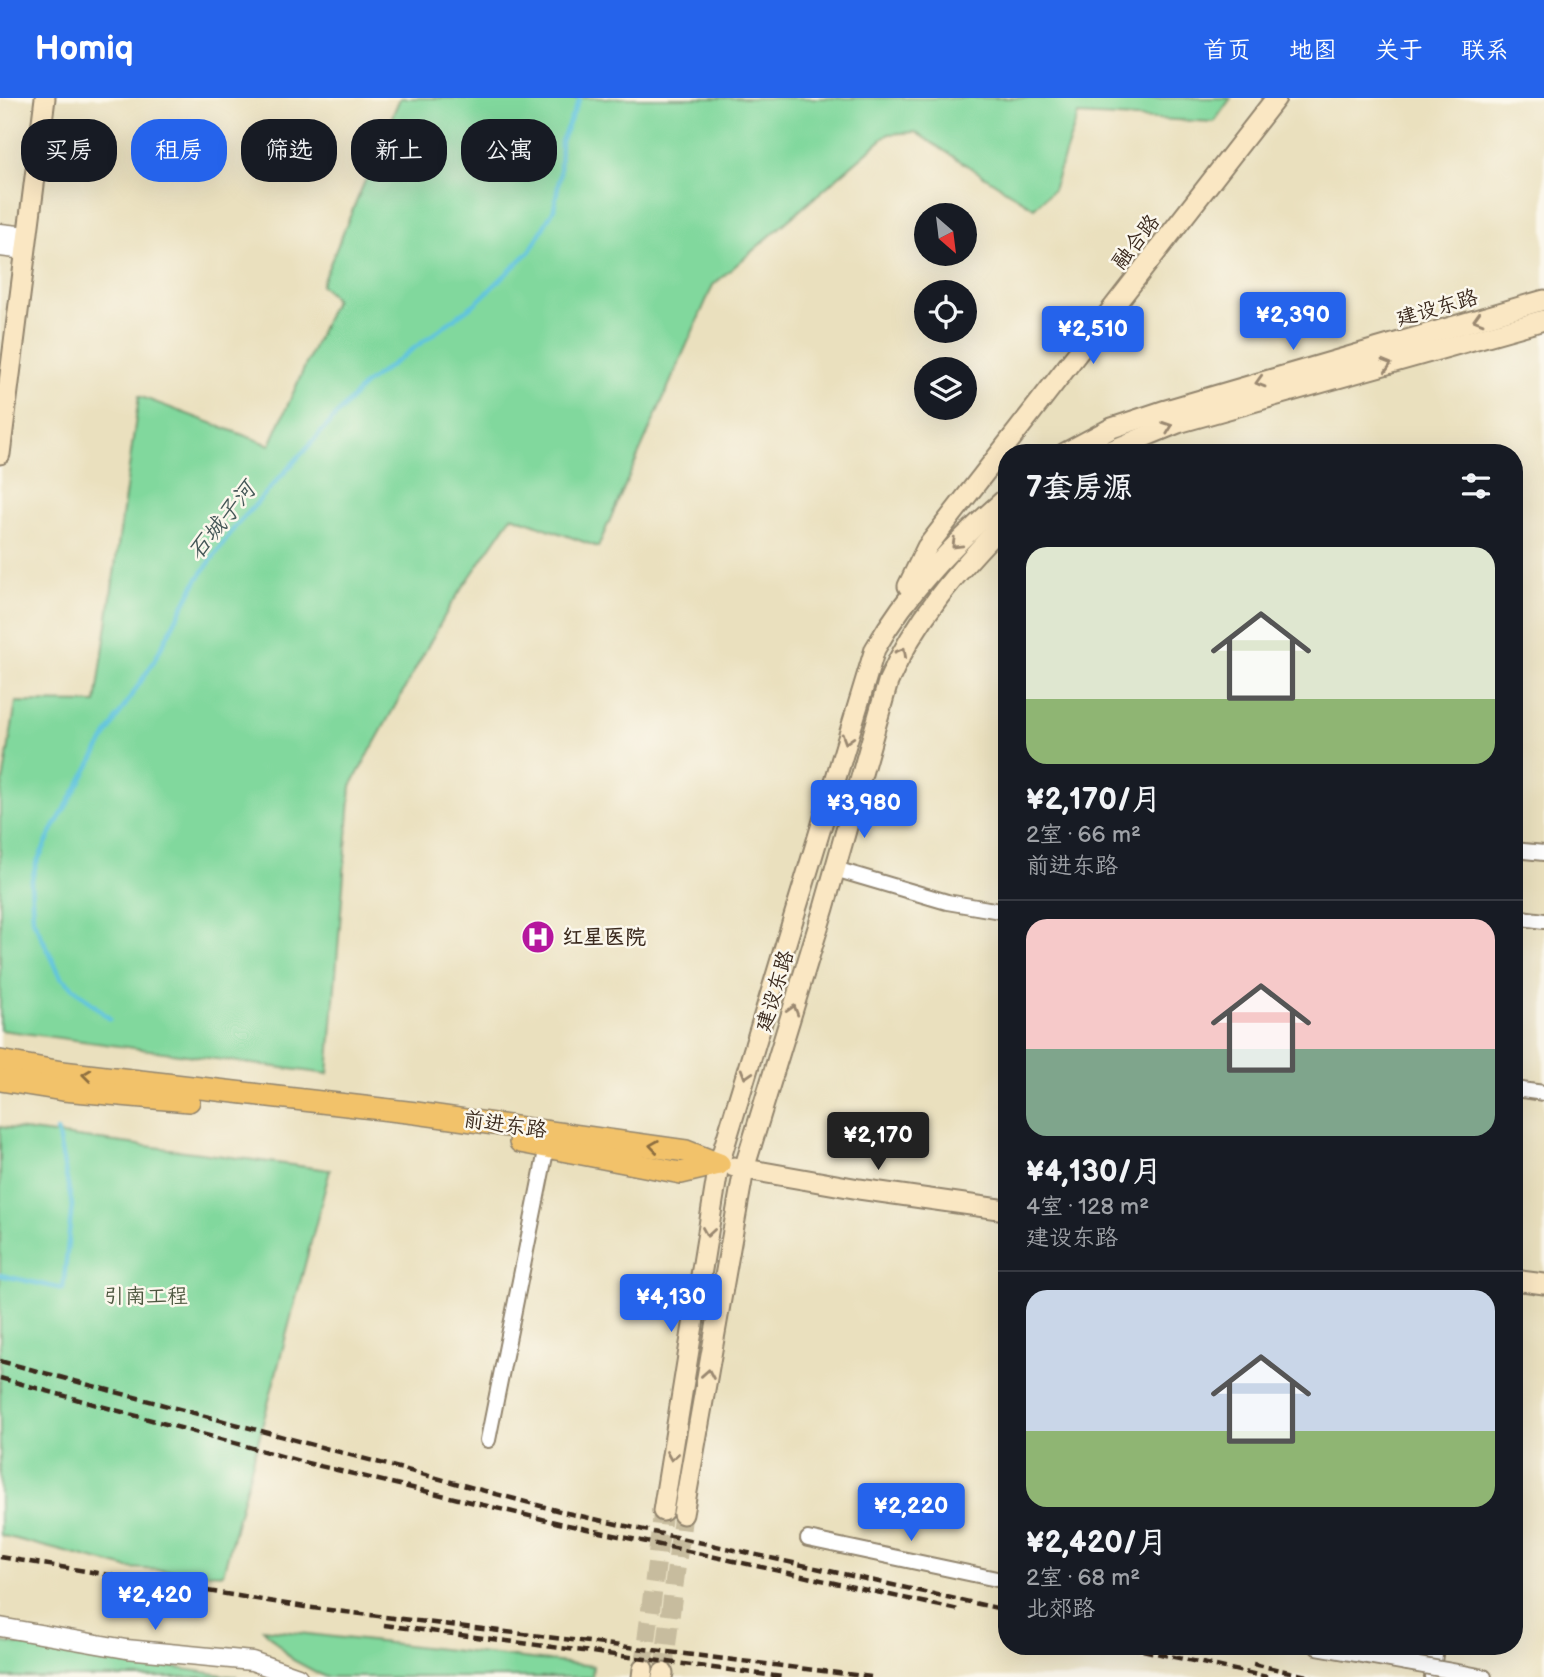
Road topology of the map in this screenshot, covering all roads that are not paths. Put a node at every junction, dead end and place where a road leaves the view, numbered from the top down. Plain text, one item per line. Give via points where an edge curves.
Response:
1 (46, 98) edge
2 (1276, 98) edge
3 (0, 233) edge
4 (26, 243) junction
5 (0, 247) edge
6 (1544, 300) edge
7 (1544, 320) edge
8 (1007, 444) edge
9 (1082, 444) edge
10 (1127, 444) edge
11 (0, 454) edge
12 (998, 456) edge
13 (998, 505) edge
14 (998, 529) edge
15 (890, 622) junction
16 (1523, 851) edge
17 (1544, 853) edge
18 (835, 869) junction
19 (998, 911) edge
20 (1523, 918) edge
21 (1544, 921) edge
22 (0, 1061) edge
23 (0, 1080) edge
24 (1523, 1090) edge
25 (1544, 1093) edge
26 (547, 1146) junction
27 (719, 1164) junction
28 (744, 1169) junction
29 (998, 1209) edge
30 (1523, 1281) edge
31 (1544, 1284) edge
32 (488, 1440) dead end
33 (663, 1511) tunnel mouth
34 (683, 1514) tunnel mouth
35 (808, 1539) dead end
36 (998, 1579) edge
37 (0, 1627) edge
38 (1365, 1655) edge
39 (1436, 1655) edge
40 (298, 1677) edge
41 (1432, 1677) edge
42 (1483, 1677) edge

1 - 4 main road
2 - 8 main road, 融合路
3 - 4 street
4 - 5 street
4 - 11 main road
6 -> 9 main road, 建设东路 via 1166,410 1112,428
10 -> 7 main road, 建设东路 via 1178,423
12 - 15 main road, 融合路 via 927,547
13 -> 15 main road, 建设东路 via 936,563
18 -> 14 main road, 建设东路 via 888,682 900,655 926,613
15 -> 27 main road, 建设东路 via 875,649
16 - 17 street
18 - 19 street via 947,902
28 -> 18 main road, 建设东路
20 - 21 street
27 -> 22 main road, 前进东路 via 687,1151
23 - 26 main road via 440,1129
24 - 25 street
26 - 27 main road via 681,1173
26 - 32 street
27 - 28 main road, 前进东路
27 -> 33 main road, 建设东路
28 - 29 main road, 前进东路
34 -> 28 main road, 建设东路
30 - 31 main road
35 - 36 street
37 - 40 street via 126,1649 252,1661
38 - 42 street, bridge
39 - 41 street

